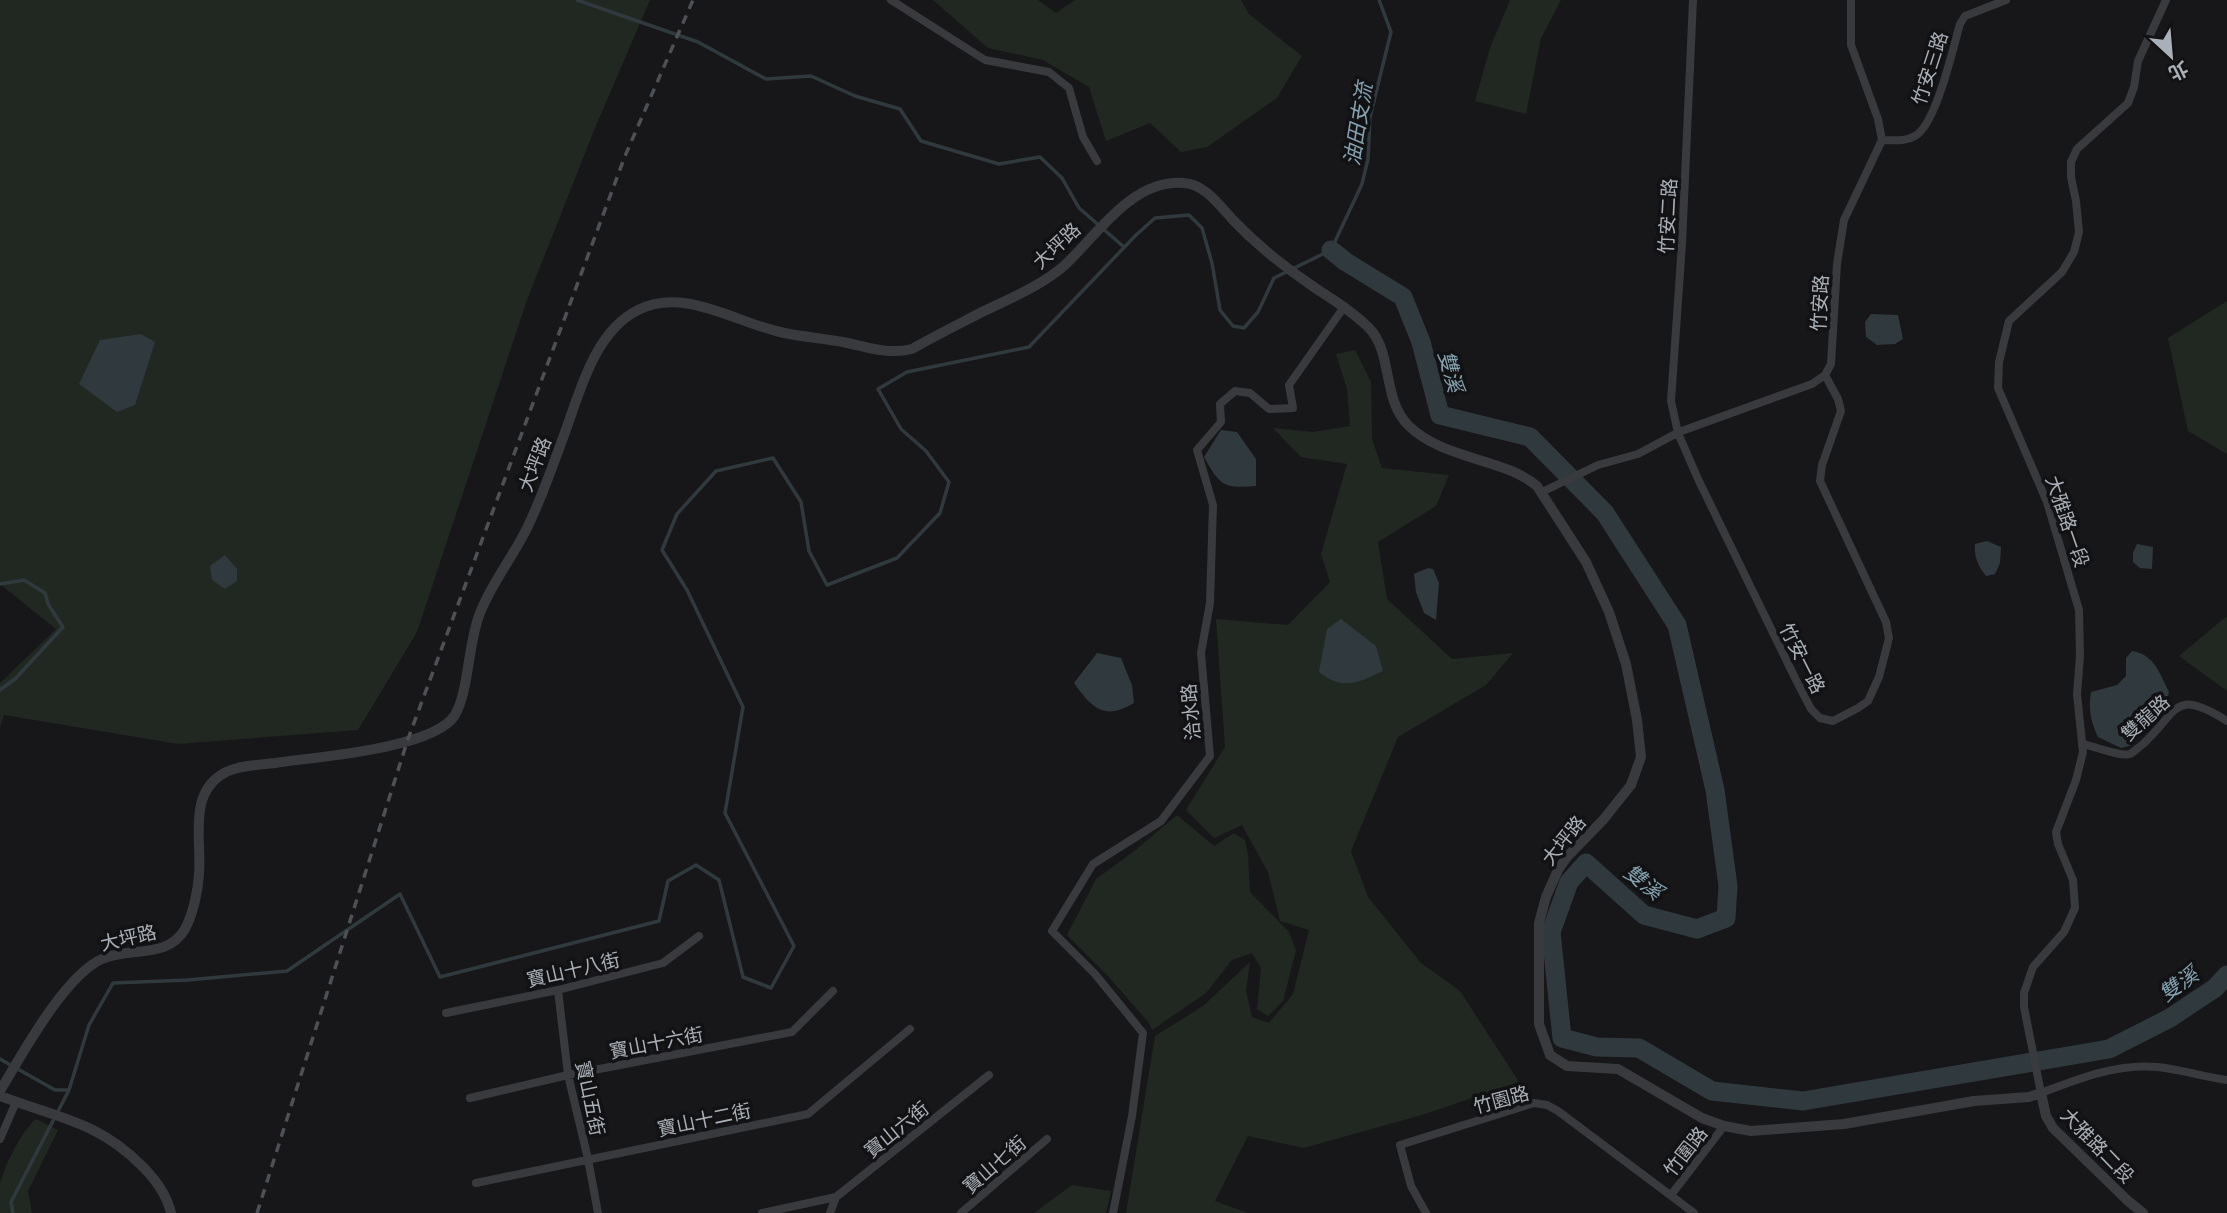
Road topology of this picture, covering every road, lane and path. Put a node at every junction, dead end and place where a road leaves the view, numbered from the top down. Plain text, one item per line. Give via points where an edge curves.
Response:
1 (891, 0) edge
2 (1693, 0) edge
3 (1851, 0) edge
4 (2006, 0) edge
5 (2166, 0) edge
6 (1882, 140) junction
7 (1097, 161) dead end
8 (1344, 307) junction
9 (1825, 375) junction
10 (1678, 433) junction
11 (1542, 492) junction
12 (2227, 721) edge
13 (2082, 744) junction
14 (699, 936) dead end
15 (558, 989) junction
16 (833, 991) dead end
17 (446, 1013) dead end
18 (910, 1030) dead end
19 (989, 1074) dead end
20 (568, 1075) junction
21 (2227, 1080) edge
22 (2041, 1093) junction
23 (0, 1094) edge
24 (470, 1098) dead end
25 (16, 1102) junction
26 (1724, 1126) junction
27 (0, 1139) edge
28 (1047, 1139) dead end
29 (588, 1159) junction
30 (477, 1183) dead end
31 (1671, 1195) junction
32 (836, 1197) junction
33 (171, 1213) edge
34 (597, 1213) edge
35 (762, 1213) edge
36 (830, 1213) edge
37 (961, 1213) edge
38 (1113, 1213) edge
39 (1426, 1213) edge
40 (1694, 1213) edge
41 (2143, 1213) edge

1 - 7 street via 985,60 1048,72 1069,88 1083,137
2 - 10 street, 竹安二路 via 1671,401
3 - 6 street via 1851,45
4 - 6 street, 竹安三路 via 1965,16 1937,100 1918,135
5 - 13 street, 大雅路一段 via 2138,61 2128,103 2077,149 2071,162 2079,225 2074,252 2062,272 2009,321 1999,362 1998,388 2047,502 2077,598
6 - 9 street, 竹安路 via 1844,220 1831,364
8 - 11 street, 大坪路 via 1377,339 1393,400 1412,430 1453,452 1527,477
8 - 23 street, 大坪路 via 1263,248 1212,197 1185,183 1168,184 1127,203 1065,265 1034,287 912,349 892,353 777,332 679,302 639,309 606,340 588,373 527,529 480,612 460,702 447,724 426,736 392,745 248,766 214,781 198,816 199,878 190,917 180,936 165,947 112,955 82,971 48,1013
8 - 38 street, 洽水路 via 1289,385 1293,408 1269,409 1250,393 1235,391 1220,404 1221,422 1197,450 1213,505 1210,603 1201,653 1210,756 1161,821 1093,864 1052,931 1143,1033
9 - 10 street via 1812,384
9 - 10 street, 竹安一路 via 1841,411 1820,481 1886,622 1889,638 1868,701 1833,720 1820,718 1811,709
10 - 11 street
11 - 26 street, 大坪路 via 1586,562 1608,612 1626,664 1641,757 1631,785 1567,857 1546,897 1539,923 1542,1037 1559,1063 1618,1069
12 - 13 street, 雙龍路 via 2196,705 2183,705 2171,710 2131,754
13 - 22 street, 大雅路一段 via 2081,766 2056,832 2073,880 2075,908 2064,932 2027,980 2024,1007
14 - 15 street, 寶山十八街 via 663,963
15 - 17 street, 寶山十八街
15 - 20 street, 寶山五街
16 - 20 street, 寶山十六街 via 792,1032
18 - 29 street, 寶山十二街 via 808,1114
19 - 32 street, 寶山六街
20 - 24 street, 寶山十六街
20 - 29 street, 寶山五街
21 - 22 street via 2140,1067 2094,1073
22 - 26 street, 大坪路 via 1819,1127 1751,1131
22 - 41 street, 大雅路二段 via 2053,1128
23 - 25 street
25 - 27 street
25 - 33 street via 96,1130 128,1152 153,1177
26 - 31 street, 竹圍路
28 - 37 street, 寶山七街
29 - 30 street, 寶山十二街
29 - 34 street, 寶山五街
31 - 39 street, 竹園路 via 1558,1111 1534,1103 1400,1145 1410,1186
31 - 40 street, 竹園路
32 - 35 street
32 - 36 street

